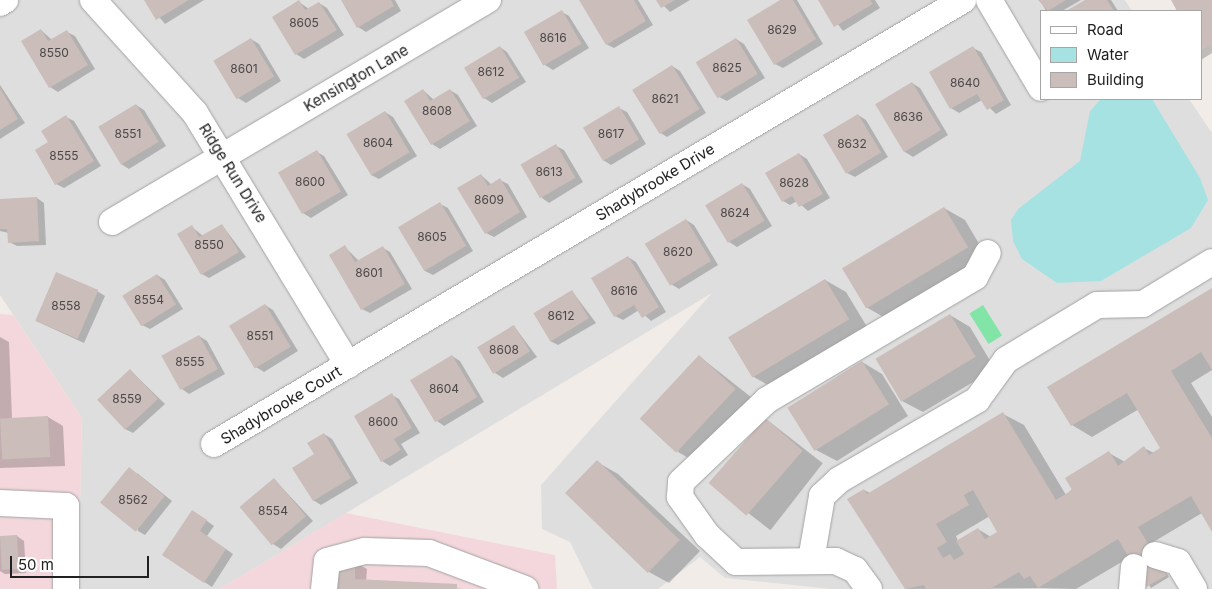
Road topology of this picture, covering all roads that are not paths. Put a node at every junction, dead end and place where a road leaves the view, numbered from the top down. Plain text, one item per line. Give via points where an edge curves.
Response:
1 (4, 0) edge
2 (93, 0) edge
3 (488, 0) edge
4 (963, 0) edge
5 (988, 0) edge
6 (0, 3) edge
7 (1040, 86) edge
8 (224, 156) junction
9 (112, 222) dead end
10 (988, 253) dead end
11 (1212, 262) edge
12 (348, 365) junction
13 (214, 444) dead end
14 (0, 503) edge
15 (811, 560) junction
16 (1140, 570) edge
17 (66, 589) edge
18 (324, 589) edge
19 (525, 589) edge
20 (869, 589) edge
21 (1194, 589) edge

1 - 6 street
2 - 8 street, Ridge Run Drive via 190,106
3 - 8 street, Kensington Lane
4 - 12 street, Shadybrooke Drive
5 - 7 street
8 - 9 street, Kensington Lane
8 - 12 street, Ridge Run Drive
10 - 15 street via 975,277 767,400 680,482 680,497 707,535 736,562
11 - 15 street via 1142,304 1097,305 1006,360 977,400 839,480 822,496
12 - 13 street, Shadybrooke Court
14 - 17 street via 66,506
15 - 20 street via 836,561 855,570
16 - 21 street via 1178,562
18 - 19 street via 327,561 364,551 429,553

